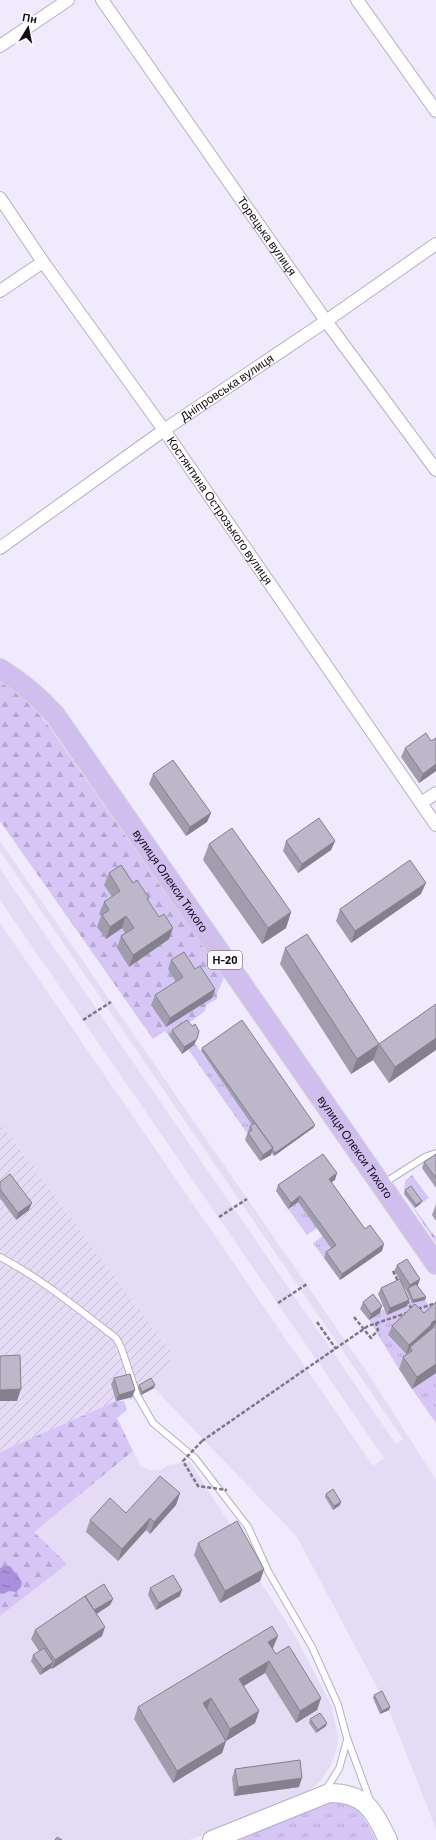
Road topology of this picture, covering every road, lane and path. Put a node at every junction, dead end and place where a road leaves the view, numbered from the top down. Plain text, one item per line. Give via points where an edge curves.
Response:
1 (68, 0) edge
2 (102, 0) edge
3 (357, 0) edge
4 (0, 46) edge
5 (436, 111) edge
6 (0, 198) edge
7 (436, 244) edge
8 (43, 262) junction
9 (0, 291) edge
10 (326, 321) junction
11 (164, 430) junction
12 (436, 470) edge
13 (0, 548) edge
14 (0, 669) edge
15 (436, 793) edge
16 (422, 803) junction
17 (436, 825) edge
18 (112, 1002) dead end
19 (83, 1020) dead end
20 (436, 1152) edge
21 (381, 1184) junction
22 (247, 1199) dead end
23 (219, 1217) dead end
24 (0, 1257) edge
25 (436, 1264) edge
26 (393, 1271) dead end
27 (306, 1284) dead end
28 (400, 1284) edge
29 (406, 1298) edge
30 (278, 1303) dead end
31 (436, 1303) edge
32 (412, 1311) junction
33 (354, 1317) dead end
34 (317, 1322) dead end
35 (376, 1323) junction
36 (336, 1349) junction
37 (227, 1490) dead end
38 (347, 1738) junction
39 (311, 1799) junction
40 (374, 1812) junction
41 (212, 1840) edge
42 (388, 1840) edge

1 - 4 street
2 - 10 street, Торецька вулиця
3 - 5 street
6 - 8 street, Костянтина Острозького вулиця
7 - 10 street, Дніпровська вулиця
8 - 9 street
8 - 11 street, Костянтина Острозького вулиця
10 - 11 street, Дніпровська вулиця
10 - 12 street, Торецька вулиця
11 - 13 street, Дніпровська вулиця
11 - 16 street, Костянтина Острозького вулиця
14 - 21 main road, вулиця Олекси Тихого / Н-20 via 40,698 55,715
15 - 16 street
16 - 17 street, Костянтина Острозького вулиця
18 - 19 path
20 - 21 lane
21 - 25 main road, вулиця Олекси Тихого / Н-20
22 - 23 path
24 - 38 lane via 55,1292 116,1338 137,1395 153,1423 195,1458 248,1527 268,1571 312,1647 338,1705
26 - 28 path
27 - 30 path
29 - 32 path
31 - 32 path
32 - 35 path
33 - 35 path via 371,1338 378,1330
34 - 36 path
35 - 36 path
36 - 37 path, bridge via 202,1441 183,1460 198,1486
38 - 39 lane via 341,1764 332,1781
38 - 40 lane
39 - 40 main road via 329,1793 342,1793 364,1802
39 - 41 main road
40 - 42 main road

